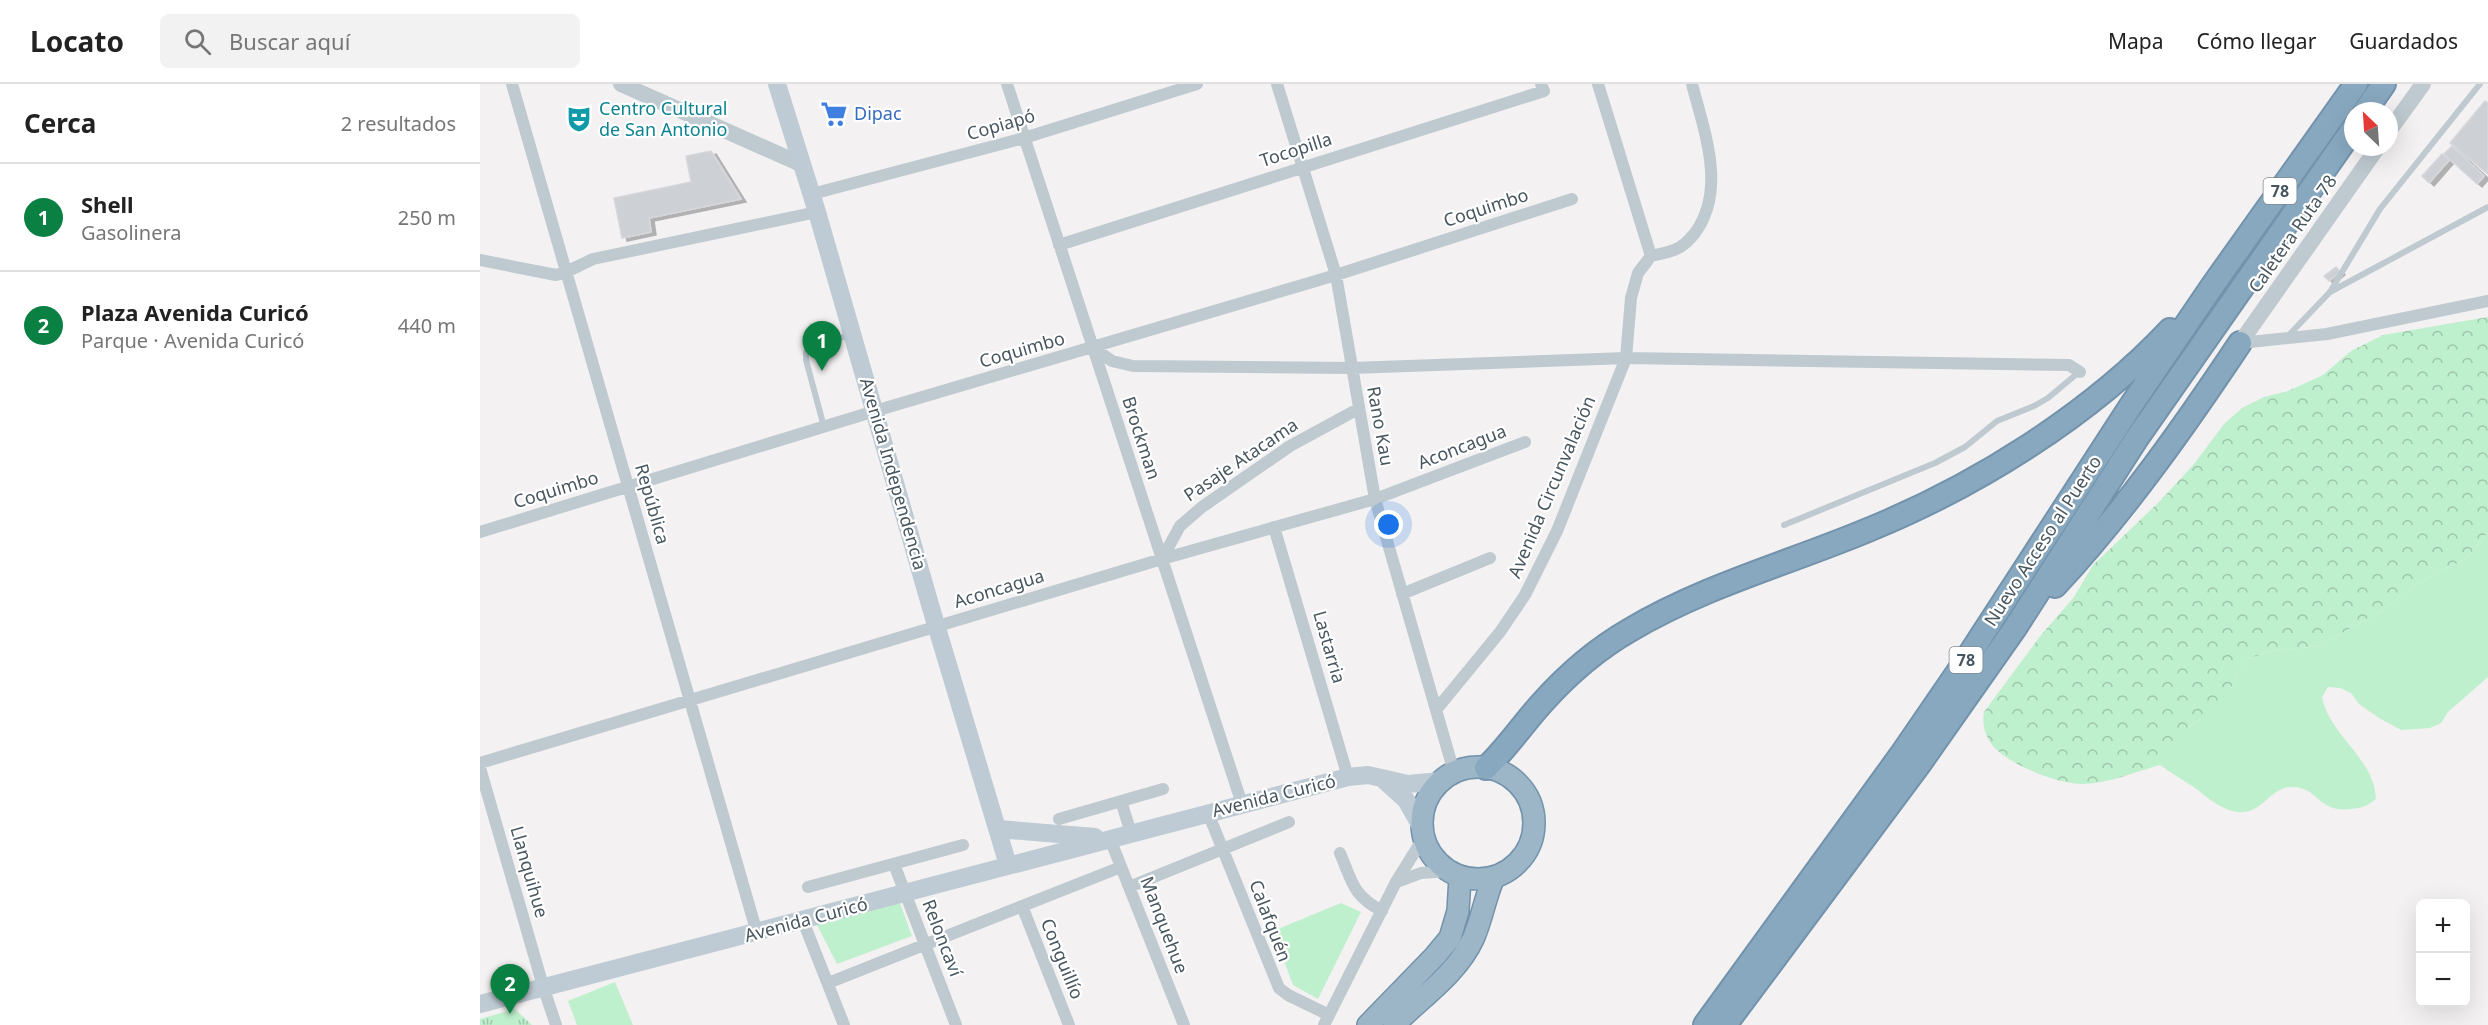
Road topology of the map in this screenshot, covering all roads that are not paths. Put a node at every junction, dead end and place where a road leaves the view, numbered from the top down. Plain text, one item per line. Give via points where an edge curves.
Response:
1 (512, 84) edge
2 (621, 84) edge
3 (777, 84) edge
4 (1007, 84) edge
5 (1197, 84) edge
6 (1277, 84) edge
7 (1598, 84) edge
8 (1692, 84) edge
9 (2356, 84) edge
10 (2384, 84) edge
11 (2423, 84) edge
12 (2480, 84) edge
13 (1542, 88) edge
14 (2371, 102) edge
15 (2398, 119) edge
16 (1024, 138) junction
17 (2344, 142) edge
18 (2372, 156) edge
19 (803, 165) junction
20 (1302, 167) junction
21 (1572, 199) dead end
22 (814, 203) junction
23 (2488, 207) edge
24 (1059, 245) junction
25 (1651, 256) junction
26 (480, 260) edge
27 (566, 272) junction
28 (1336, 275) junction
29 (2213, 285) junction
30 (2330, 292) junction
31 (2488, 301) edge
32 (853, 333) junction
33 (2285, 340) junction
34 (2240, 344) junction
35 (1093, 348) junction
36 (1626, 358) junction
37 (1352, 368) junction
38 (2080, 372) joint
39 (1358, 409) junction
40 (875, 411) junction
41 (824, 427) junction
42 (1525, 442) dead end
43 (628, 487) junction
44 (1375, 499) junction
45 (1784, 525) dead end
46 (1274, 527) junction
47 (480, 532) edge
48 (1490, 558) dead end
49 (1162, 559) junction
50 (1402, 594) junction
51 (937, 627) junction
52 (2015, 628) junction
53 (690, 701) junction
54 (1436, 710) junction
55 (480, 763) edge
56 (480, 768) edge
57 (1486, 768) junction
58 (1348, 777) junction
59 (1448, 777) junction
60 (1384, 780) junction
61 (1163, 789) dead end
62 (1121, 801) junction
63 (1242, 804) junction
64 (1208, 813) junction
65 (1059, 819) dead end
66 (1289, 822) dead end
67 (998, 829) junction
68 (1423, 832) junction
69 (1131, 833) junction
70 (1110, 839) junction
71 (963, 845) dead end
72 (1223, 849) junction
73 (1340, 853) dead end
74 (894, 864) junction
75 (1008, 865) junction
76 (1121, 867) junction
77 (1454, 874) junction
78 (1494, 877) junction
79 (1396, 882) junction
80 (808, 887) dead end
81 (1129, 887) junction
82 (906, 894) junction
83 (1022, 906) junction
84 (1382, 911) junction
85 (803, 921) junction
86 (757, 933) junction
87 (925, 944) junction
88 (828, 983) junction
89 (543, 986) junction
90 (480, 1004) edge
91 (1327, 1020) edge
92 (556, 1025) edge
93 (844, 1025) edge
94 (956, 1025) edge
95 (1069, 1025) edge
96 (1184, 1025) edge
97 (1368, 1025) edge
98 (1394, 1025) edge
99 (1705, 1025) edge
100 (1725, 1025) edge

1 - 27 street, República
2 - 19 street
3 - 19 main road, Avenida Independencia
4 - 16 street, Brockman
5 - 16 street, Copiapó
6 - 20 street, Rano Kau
7 - 25 street
8 - 25 street via 1710,161 1711,198 1703,222 1689,242
9 - 29 highway, Nuevo Acceso al Puerto / 78
10 - 14 highway
11 - 15 street
12 - 30 lane via 2380,209
13 - 20 street, Tocopilla
16 - 22 street, Copiapó
16 - 24 street, Brockman
17 - 52 highway, Nuevo Acceso al Puerto / 78 via 2137,438
18 - 34 street, Caletera Ruta 78
19 - 22 main road, Avenida Independencia
20 - 24 street, Tocopilla
20 - 28 street, Rano Kau
21 - 28 street, Coquimbo
22 - 27 street, Copiapó via 593,259
22 - 32 main road, Avenida Independencia
23 - 30 lane
24 - 35 street, Brockman
25 - 36 street, Avenida Circunvalación via 1638,273 1631,298
26 - 27 street, Copiapó via 540,273
27 - 43 street, República
28 - 35 street, Coquimbo
28 - 37 street, Rano Kau
29 - 57 highway via 2124,374 2044,434 1971,480 1901,516 1682,603 1627,632 1560,684
29 - 99 highway, Nuevo Acceso al Puerto / 78 via 1901,755
30 - 33 lane
31 - 33 street
32 - 40 main road, Avenida Independencia
32 - 41 lane via 806,352
33 - 34 street
34 - 52 highway via 2124,503 2068,572
35 - 37 street via 1112,361 1133,366
35 - 40 street, Coquimbo
35 - 49 street, Brockman
36 - 37 street
36 - 38 street via 2069,365
36 - 54 street, Avenida Circunvalación via 1557,531 1525,595
37 - 39 street, Rano Kau
38 - 45 lane via 2048,398 1997,421 1965,447 1935,464
39 - 44 street, Rano Kau
39 - 49 street, Pasaje Atacama via 1290,446 1210,501 1180,526
40 - 41 street, Coquimbo
40 - 51 main road, Avenida Independencia
41 - 43 street, Coquimbo
42 - 44 street, Aconcagua
43 - 47 street, Coquimbo
43 - 53 street, República
44 - 46 street, Aconcagua
44 - 50 street, Rano Kau
46 - 49 street, Aconcagua
46 - 58 street, Lastarria
48 - 50 street
49 - 51 street, Aconcagua
49 - 63 street, Brockman
50 - 54 street, Rano Kau
51 - 53 street, Aconcagua
51 - 67 main road, Avenida Independencia
52 - 100 highway, Nuevo Acceso al Puerto / 78 via 1911,776
53 - 55 street, Aconcagua
53 - 86 street, República
54 - 59 street, Rano Kau
56 - 89 street, Llanquihue
57 - 59 highway via 1475,767
57 - 78 highway via 1519,784 1530,800 1535,819 1533,838 1525,855
58 - 60 main road, Avenida Curicó
58 - 63 main road, Avenida Curicó
59 - 60 main road, Avenida Curicó via 1408,784
59 - 68 highway via 1426,802
60 - 68 main road via 1406,800
61 - 62 street
62 - 65 street
62 - 69 street
63 - 64 main road, Avenida Curicó
64 - 69 main road, Avenida Curicó
64 - 72 street, Calafquén
66 - 72 street, Avenida Curicó
67 - 70 main road
67 - 75 main road, Avenida Independencia
68 - 77 highway via 1432,856
68 - 79 street
69 - 70 main road, Avenida Curicó
70 - 75 main road, Avenida Curicó
70 - 76 street, Manquehue
71 - 74 street, Avenida Curicó
72 - 81 street, Avenida Curicó
72 - 91 street, Calafquén via 1279,988
73 - 84 street via 1359,896
74 - 80 street, Avenida Curicó
74 - 82 street, Reloncaví
75 - 82 main road, Avenida Curicó
76 - 81 street, Manquehue
76 - 83 street
77 - 78 highway via 1471,879
77 - 79 street via 1420,873
77 - 97 highway via 1458,911 1450,939
78 - 98 highway via 1465,953
79 - 84 street
81 - 96 street, Manquehue
82 - 85 main road, Avenida Curicó
82 - 87 street, Reloncaví
83 - 87 street
83 - 95 street, Conguillío
84 - 91 street
85 - 86 main road, Avenida Curicó
85 - 88 street
86 - 89 main road, Avenida Curicó
87 - 88 street
87 - 94 street, Reloncaví
88 - 93 street
89 - 90 main road, Avenida Curicó
89 - 92 street, Llanquihue

